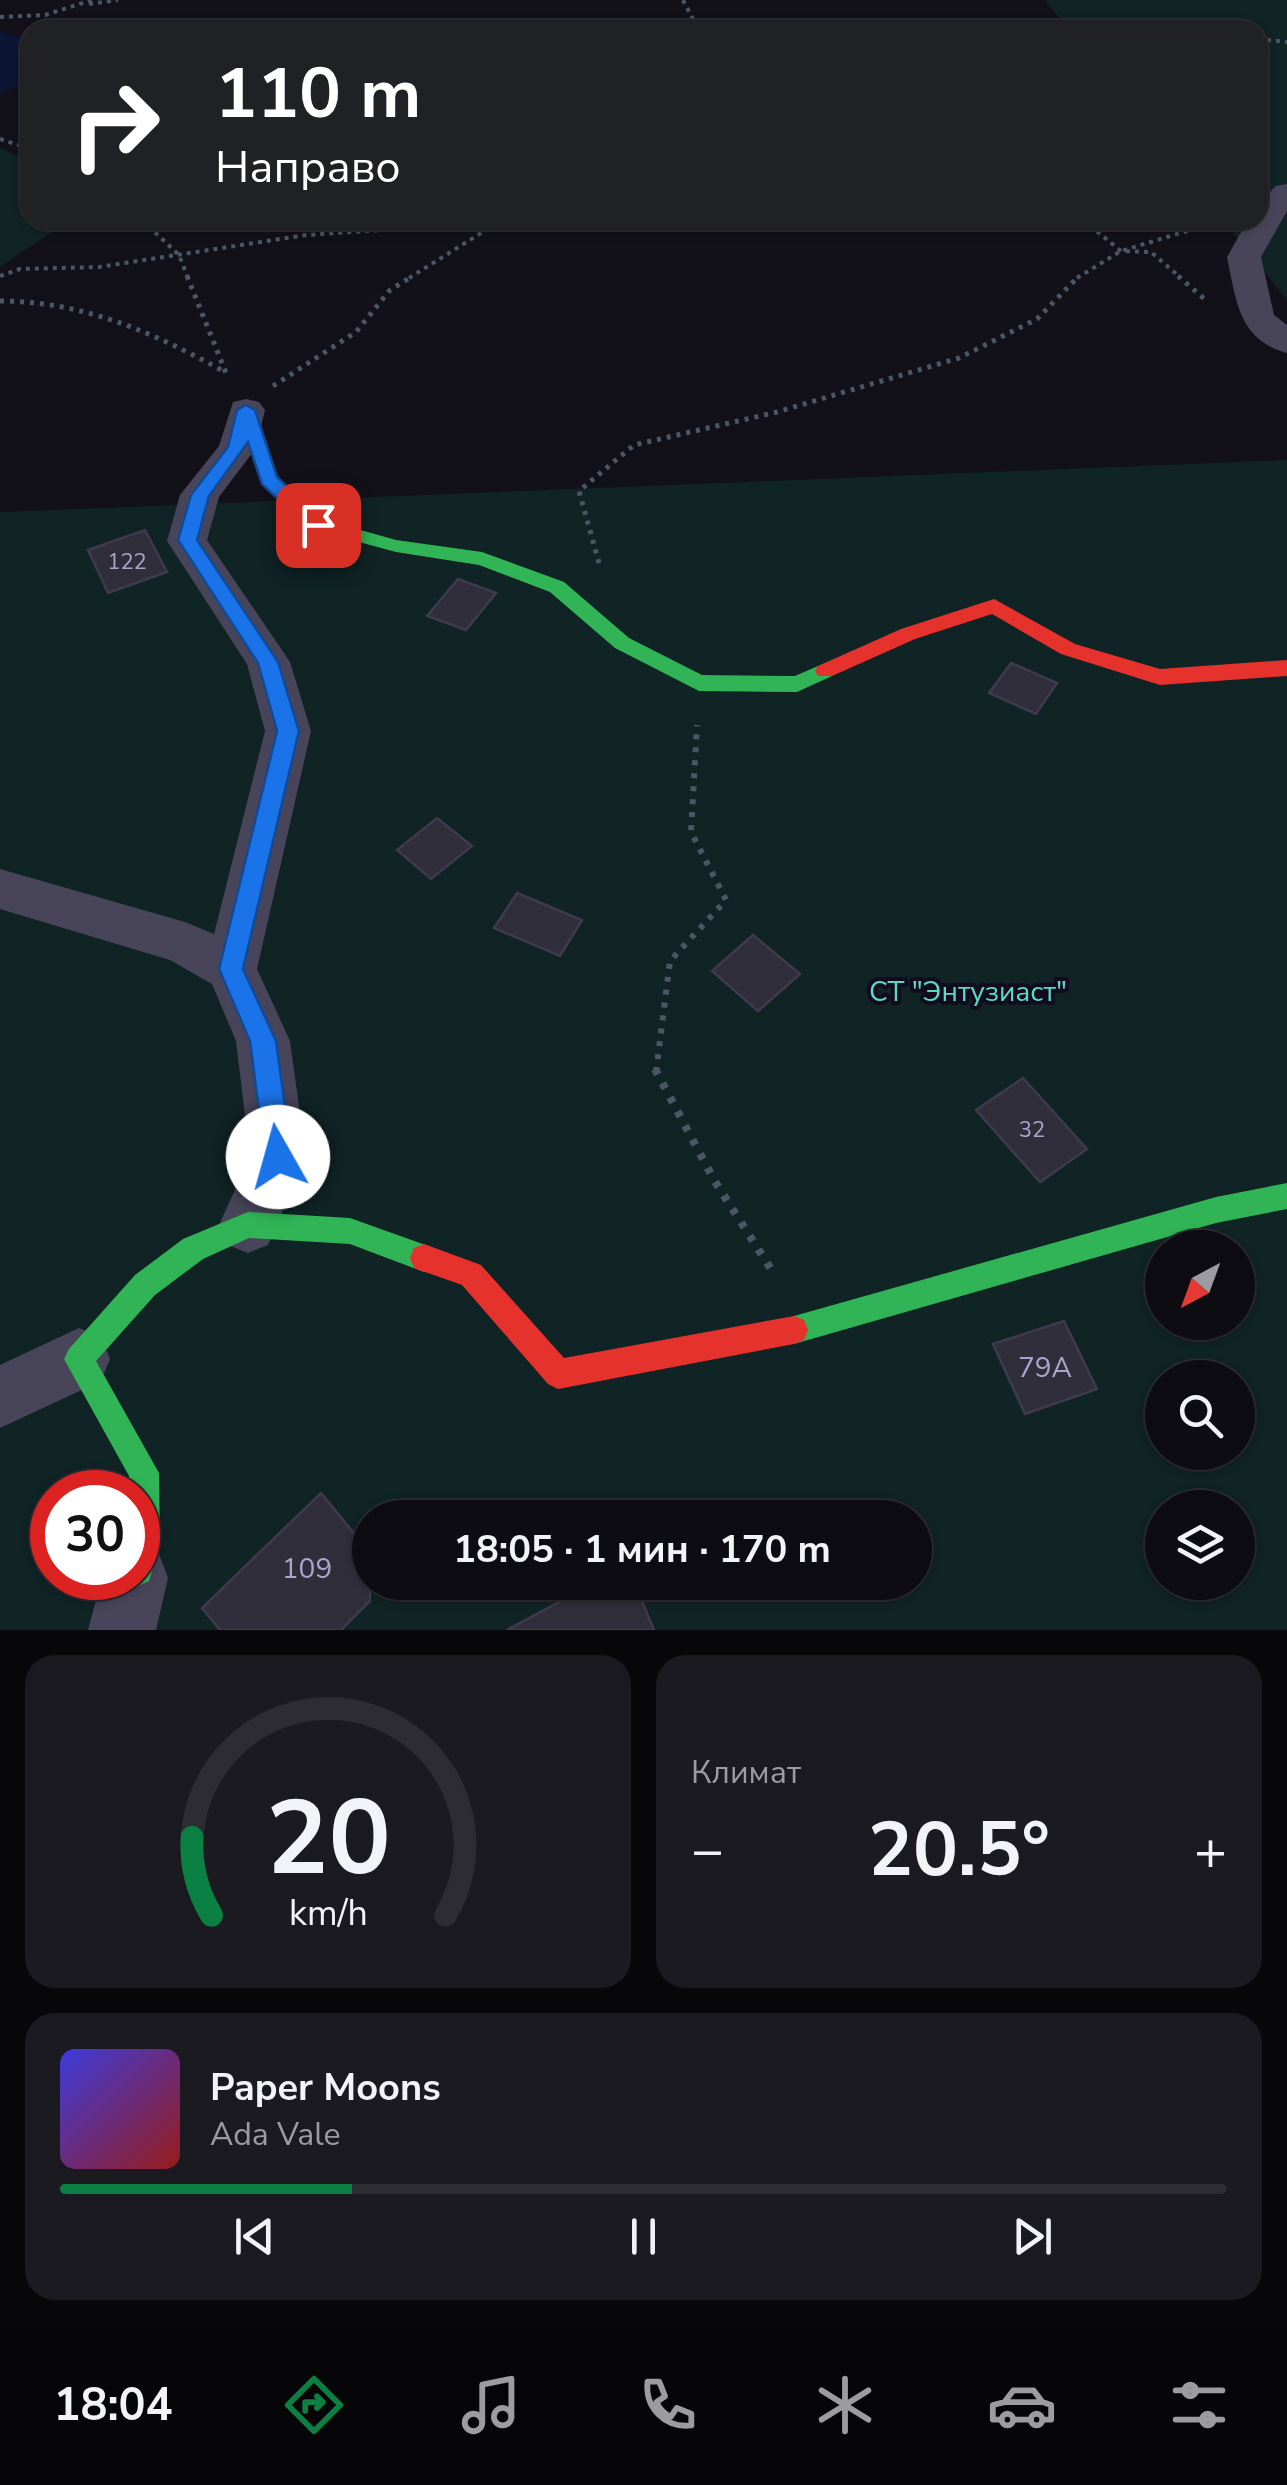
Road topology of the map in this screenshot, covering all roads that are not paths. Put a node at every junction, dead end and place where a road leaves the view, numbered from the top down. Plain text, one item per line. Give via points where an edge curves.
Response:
1 (1287, 193) edge
2 (1268, 212) edge
3 (1258, 230) edge
4 (1287, 342) edge
5 (246, 410) joint
6 (1287, 668) edge
7 (0, 889) edge
8 (231, 969) junction
9 (1287, 1196) edge
10 (248, 1225) junction
11 (79, 1359) junction
12 (0, 1397) edge
13 (142, 1470) edge
14 (130, 1600) edge
15 (122, 1630) edge

1 - 2 street
3 - 4 street via 1244,257 1258,319
5 - 6 street via 269,480 318,525 482,559 556,587 622,643 699,684 797,684 908,634 994,606 1068,648 1160,677
5 - 8 street via 237,448 200,495 187,540 268,662 288,731
7 - 8 street via 185,943
8 - 10 street via 263,1041 278,1157
9 - 10 street via 1216,1210 808,1327 558,1374 470,1275 350,1232
10 - 11 street via 193,1249 145,1285
11 - 12 street
11 - 13 street
14 - 15 street

